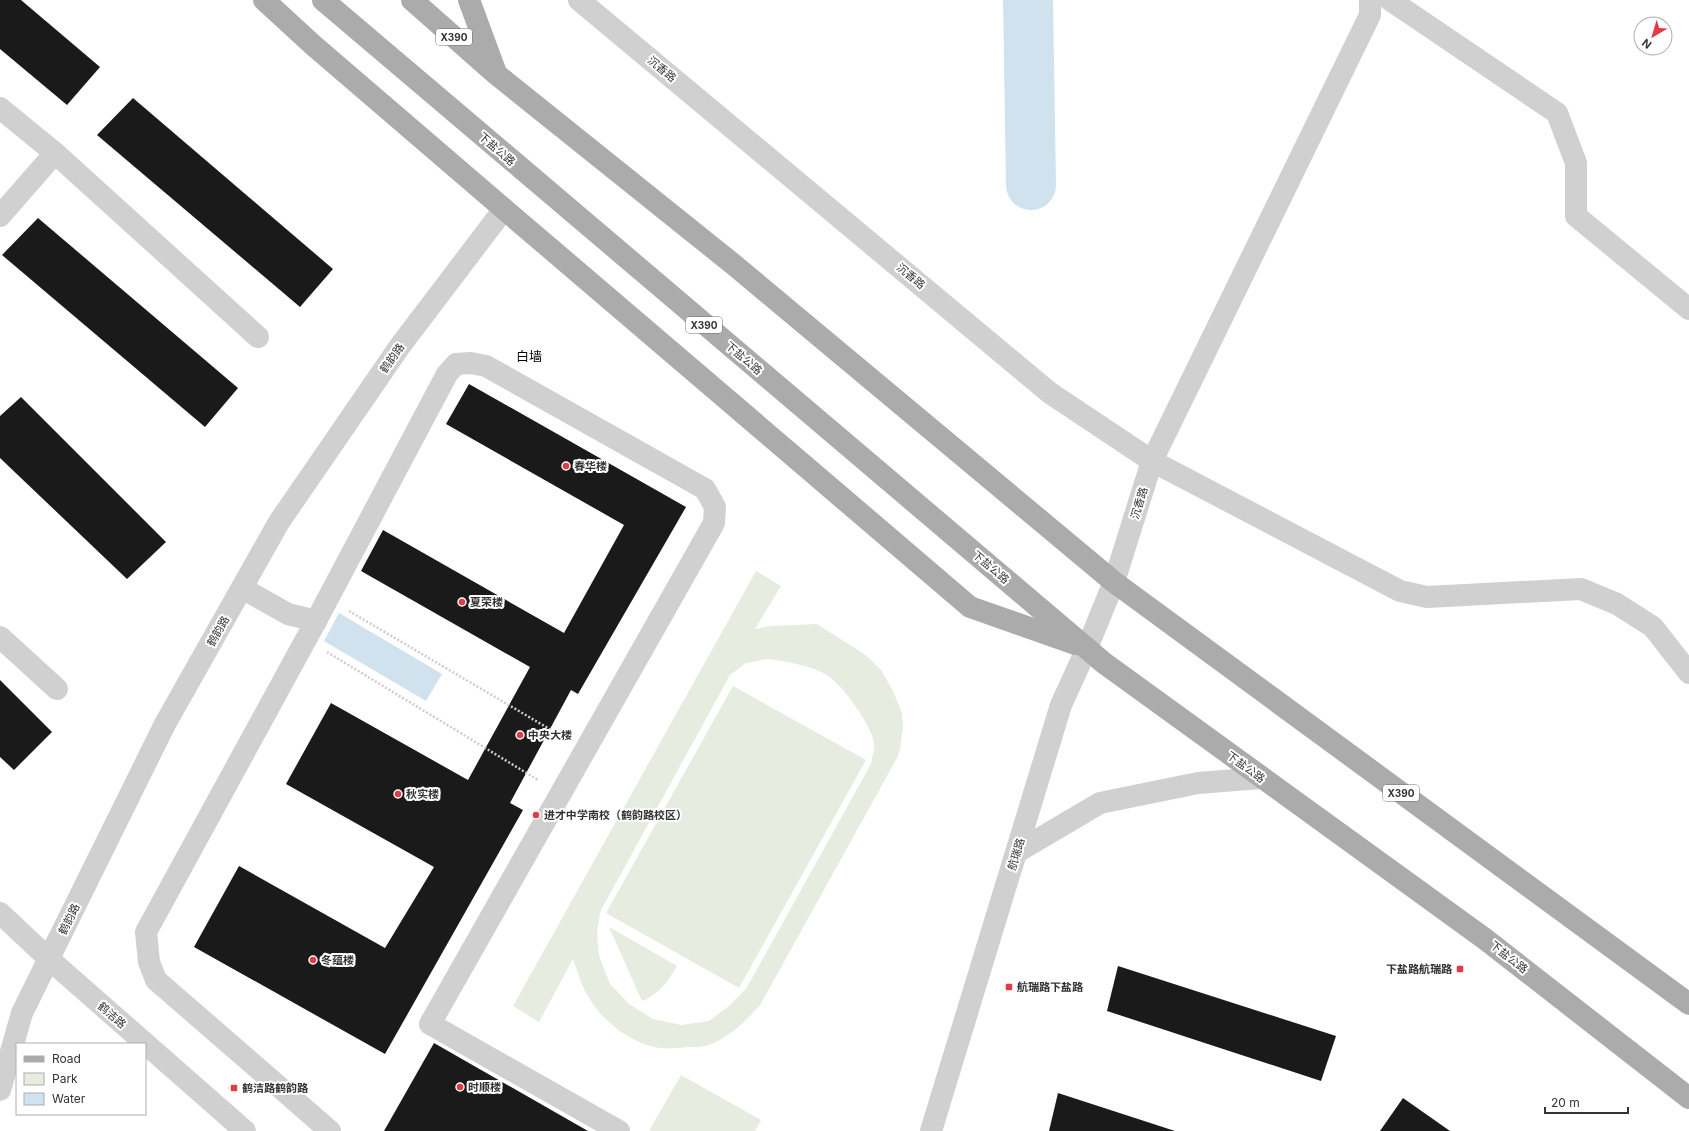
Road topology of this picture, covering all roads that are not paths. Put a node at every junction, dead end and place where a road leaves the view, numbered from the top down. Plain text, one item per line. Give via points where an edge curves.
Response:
1 (264, 0) edge
2 (279, 0) edge
3 (323, 0) edge
4 (412, 0) edge
5 (470, 0) edge
6 (579, 0) edge
7 (1370, 0) edge
8 (1390, 0) edge
9 (313, 45) junction
10 (496, 74) junction
11 (0, 108) edge
12 (55, 153) junction
13 (504, 209) junction
14 (0, 216) edge
15 (1689, 309) edge
16 (258, 337) dead end
17 (1152, 461) junction
18 (1114, 582) junction
19 (242, 588) junction
20 (316, 621) junction
21 (0, 636) edge
22 (1087, 648) junction
23 (1689, 673) edge
24 (57, 689) dead end
25 (1261, 778) junction
26 (1017, 852) junction
27 (0, 913) edge
28 (49, 959) junction
29 (1689, 1004) edge
30 (145, 1043) edge
31 (146, 1044) edge
32 (0, 1090) edge
33 (1689, 1098) edge
34 (245, 1131) edge
35 (330, 1131) edge
36 (620, 1131) edge
37 (931, 1131) edge

1 - 9 main road
2 - 9 main road
3 - 22 main road, 下盐公路 / X390
4 - 10 main road, X390
5 - 10 main road
6 - 17 street, 沉香路 via 1050,392
7 - 17 street via 1370,14
8 - 15 street via 1557,113 1576,163 1576,216
9 - 13 main road
10 - 18 main road, X390 via 733,264
11 - 12 street
12 - 14 street
12 - 16 street
13 - 19 street, 鹤韵路 via 395,352 279,522
13 - 22 main road via 970,607
17 - 18 street, 沉香路
17 - 23 street via 1400,591 1427,597 1581,589 1617,604 1653,627
18 - 22 street, 航瑞路
18 - 29 main road, X390
19 - 20 street via 288,614
19 - 28 street, 鹤韵路 via 165,724
20 - 35 street via 146,932 148,962 156,980
20 - 36 street via 447,374 456,364 486,366 705,489 715,506 714,524 430,1024
21 - 24 street
22 - 25 main road, 下盐公路 / X390
22 - 26 street, 航瑞路 via 1062,705
25 - 26 street via 1198,783 1100,803
25 - 33 main road, 下盐公路 / X390 via 1485,939
26 - 37 street, 航瑞路
27 - 28 street, 鹤洁路
28 - 30 street, 鹤洁路
28 - 32 street, 鹤韵路 via 22,1013
31 - 34 street, 鹤洁路

